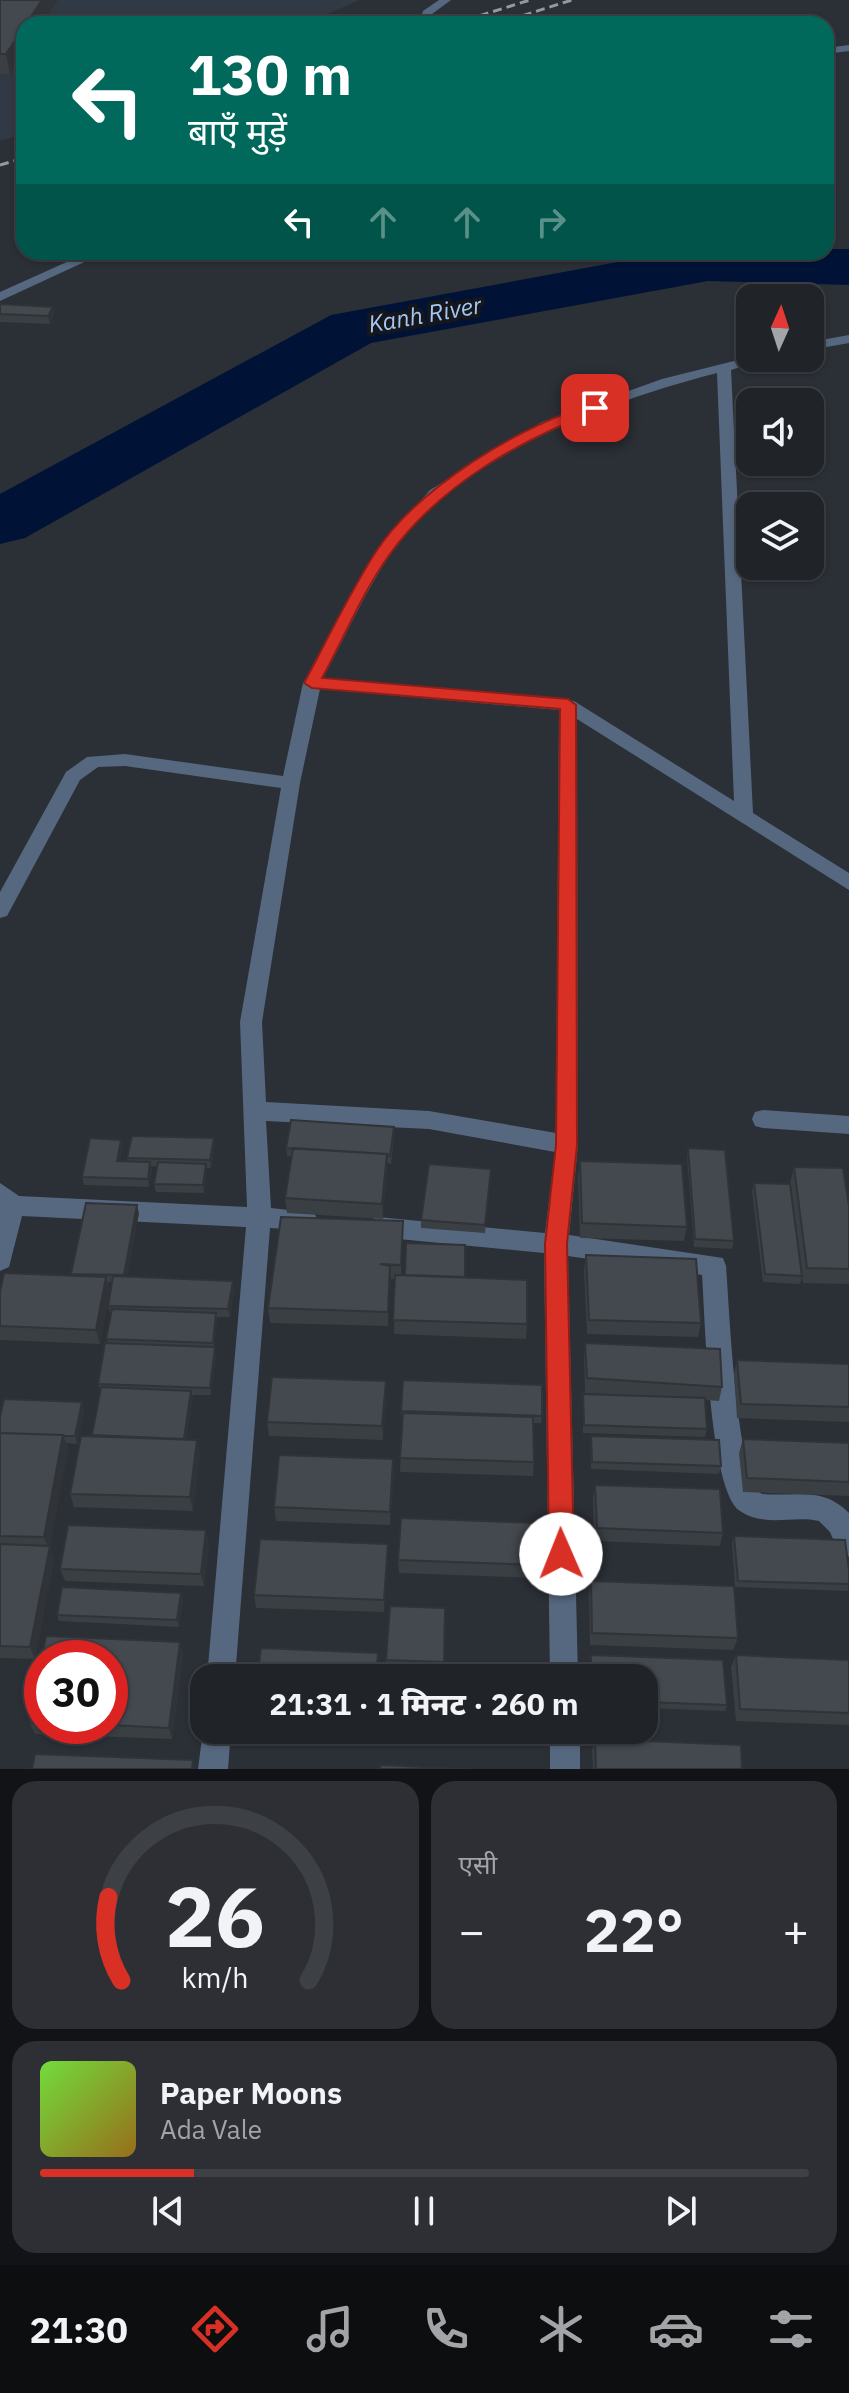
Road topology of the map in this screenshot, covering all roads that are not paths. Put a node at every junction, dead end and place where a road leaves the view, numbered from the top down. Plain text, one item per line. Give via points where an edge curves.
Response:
1 (446, 0) edge
2 (426, 16) edge
3 (82, 260) edge
4 (0, 297) edge
5 (849, 339) edge
6 (824, 343) edge
7 (736, 365) edge
8 (724, 368) junction
9 (312, 683) junction
10 (568, 705) junction
11 (291, 783) junction
12 (744, 817) junction
13 (849, 883) edge
14 (0, 911) edge
15 (256, 1111) junction
16 (763, 1119) dead end
17 (849, 1125) edge
18 (567, 1145) junction
19 (7, 1200) edge
20 (259, 1216) junction
21 (556, 1244) junction
22 (0, 1260) edge
23 (849, 1543) edge
24 (222, 1664) edge
25 (564, 1664) edge
26 (215, 1744) edge
27 (565, 1744) edge
28 (213, 1769) edge
29 (565, 1769) edge

1 - 2 street
3 - 4 street
5 - 6 street
7 - 8 street
8 - 9 street via 667,382 547,425 436,493 383,553
8 - 12 street
9 - 10 street
9 - 11 street
10 - 12 street
10 - 18 street
11 - 14 street via 125,760 94,761 73,776
11 - 15 street via 251,1022
12 - 13 street
15 - 18 street via 429,1120
15 - 20 street
16 - 17 street
18 - 21 street
19 - 20 street
19 - 22 street
20 - 21 street
20 - 24 street
21 - 23 street via 714,1266 730,1460 740,1493 761,1506 832,1513 842,1522
21 - 25 street
26 - 28 street
27 - 29 street

